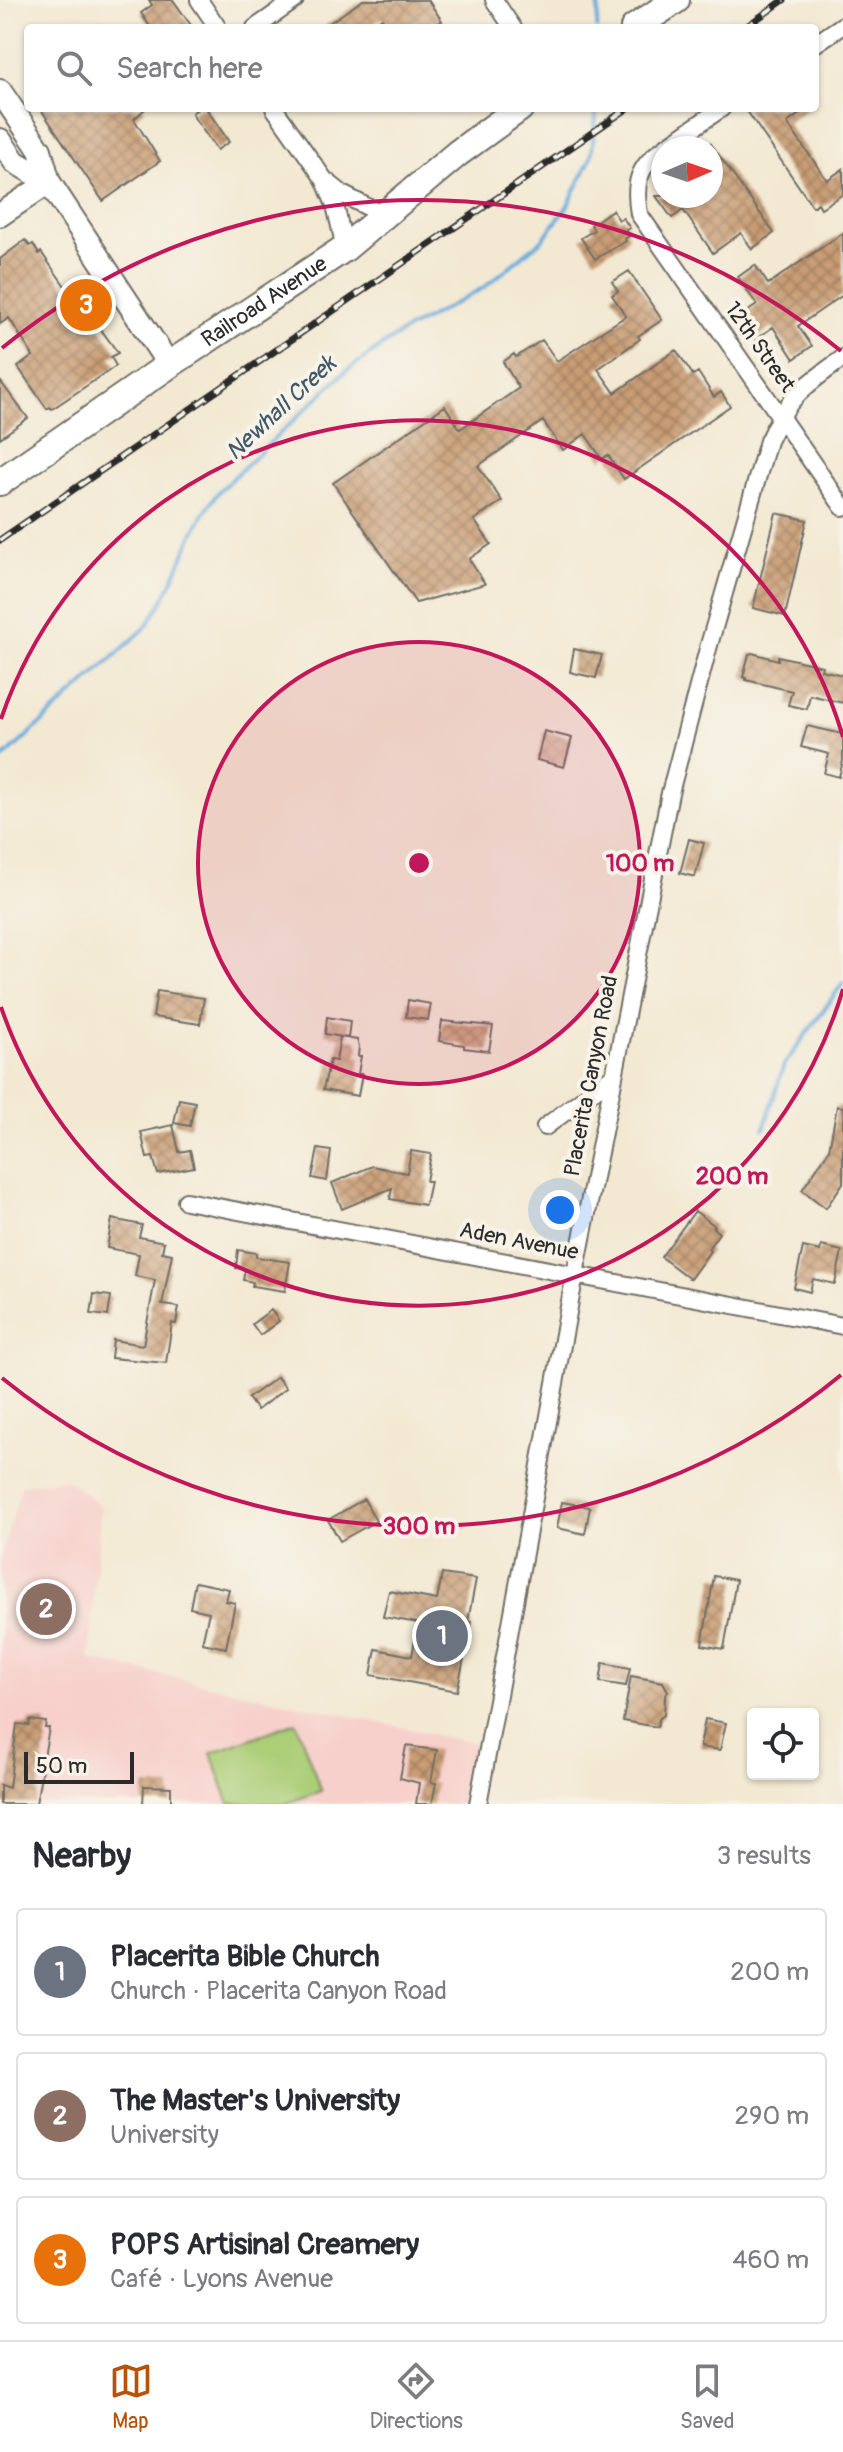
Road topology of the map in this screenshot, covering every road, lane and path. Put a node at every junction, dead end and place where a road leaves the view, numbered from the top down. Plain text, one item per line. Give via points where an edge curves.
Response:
1 (199, 0) edge
2 (295, 0) edge
3 (494, 0) edge
4 (676, 0) edge
5 (215, 24) edge
6 (261, 24) edge
7 (510, 24) edge
8 (640, 24) edge
9 (843, 25) edge
10 (819, 41) edge
11 (0, 91) edge
12 (277, 112) edge
13 (514, 112) edge
14 (716, 112) edge
15 (681, 136) edge
16 (0, 140) edge
17 (651, 158) edge
18 (324, 179) junction
19 (49, 182) junction
20 (0, 215) edge
21 (385, 216) junction
22 (345, 248) junction
23 (843, 358) edge
24 (169, 365) junction
25 (780, 414) junction
26 (0, 482) edge
27 (843, 507) edge
28 (613, 1076) junction
29 (545, 1127) dead end
30 (186, 1201) dead end
31 (575, 1274) junction
32 (843, 1326) edge
33 (478, 1804) edge

1 - 5 street
2 - 6 street
3 - 7 street
4 - 8 main road
9 - 10 street
11 - 19 main road via 40,150
12 - 18 street
13 - 21 main road, Railroad Avenue
14 - 15 street
16 - 19 main road via 15,162
17 - 25 street, 12th Street via 635,189 639,214
18 - 21 street
18 - 22 street
19 - 20 main road
19 - 24 main road
21 - 22 main road, Railroad Avenue
22 - 24 main road, Railroad Avenue
23 - 25 street via 798,392
24 - 26 main road, Railroad Avenue
25 - 27 street, 12th Street
25 - 28 street, Placerita Canyon Road via 680,750
28 - 29 street
28 - 31 street, Placerita Canyon Road
30 - 31 street, Aden Avenue
31 - 32 street, Aden Avenue
31 - 33 street, Placerita Canyon Road

